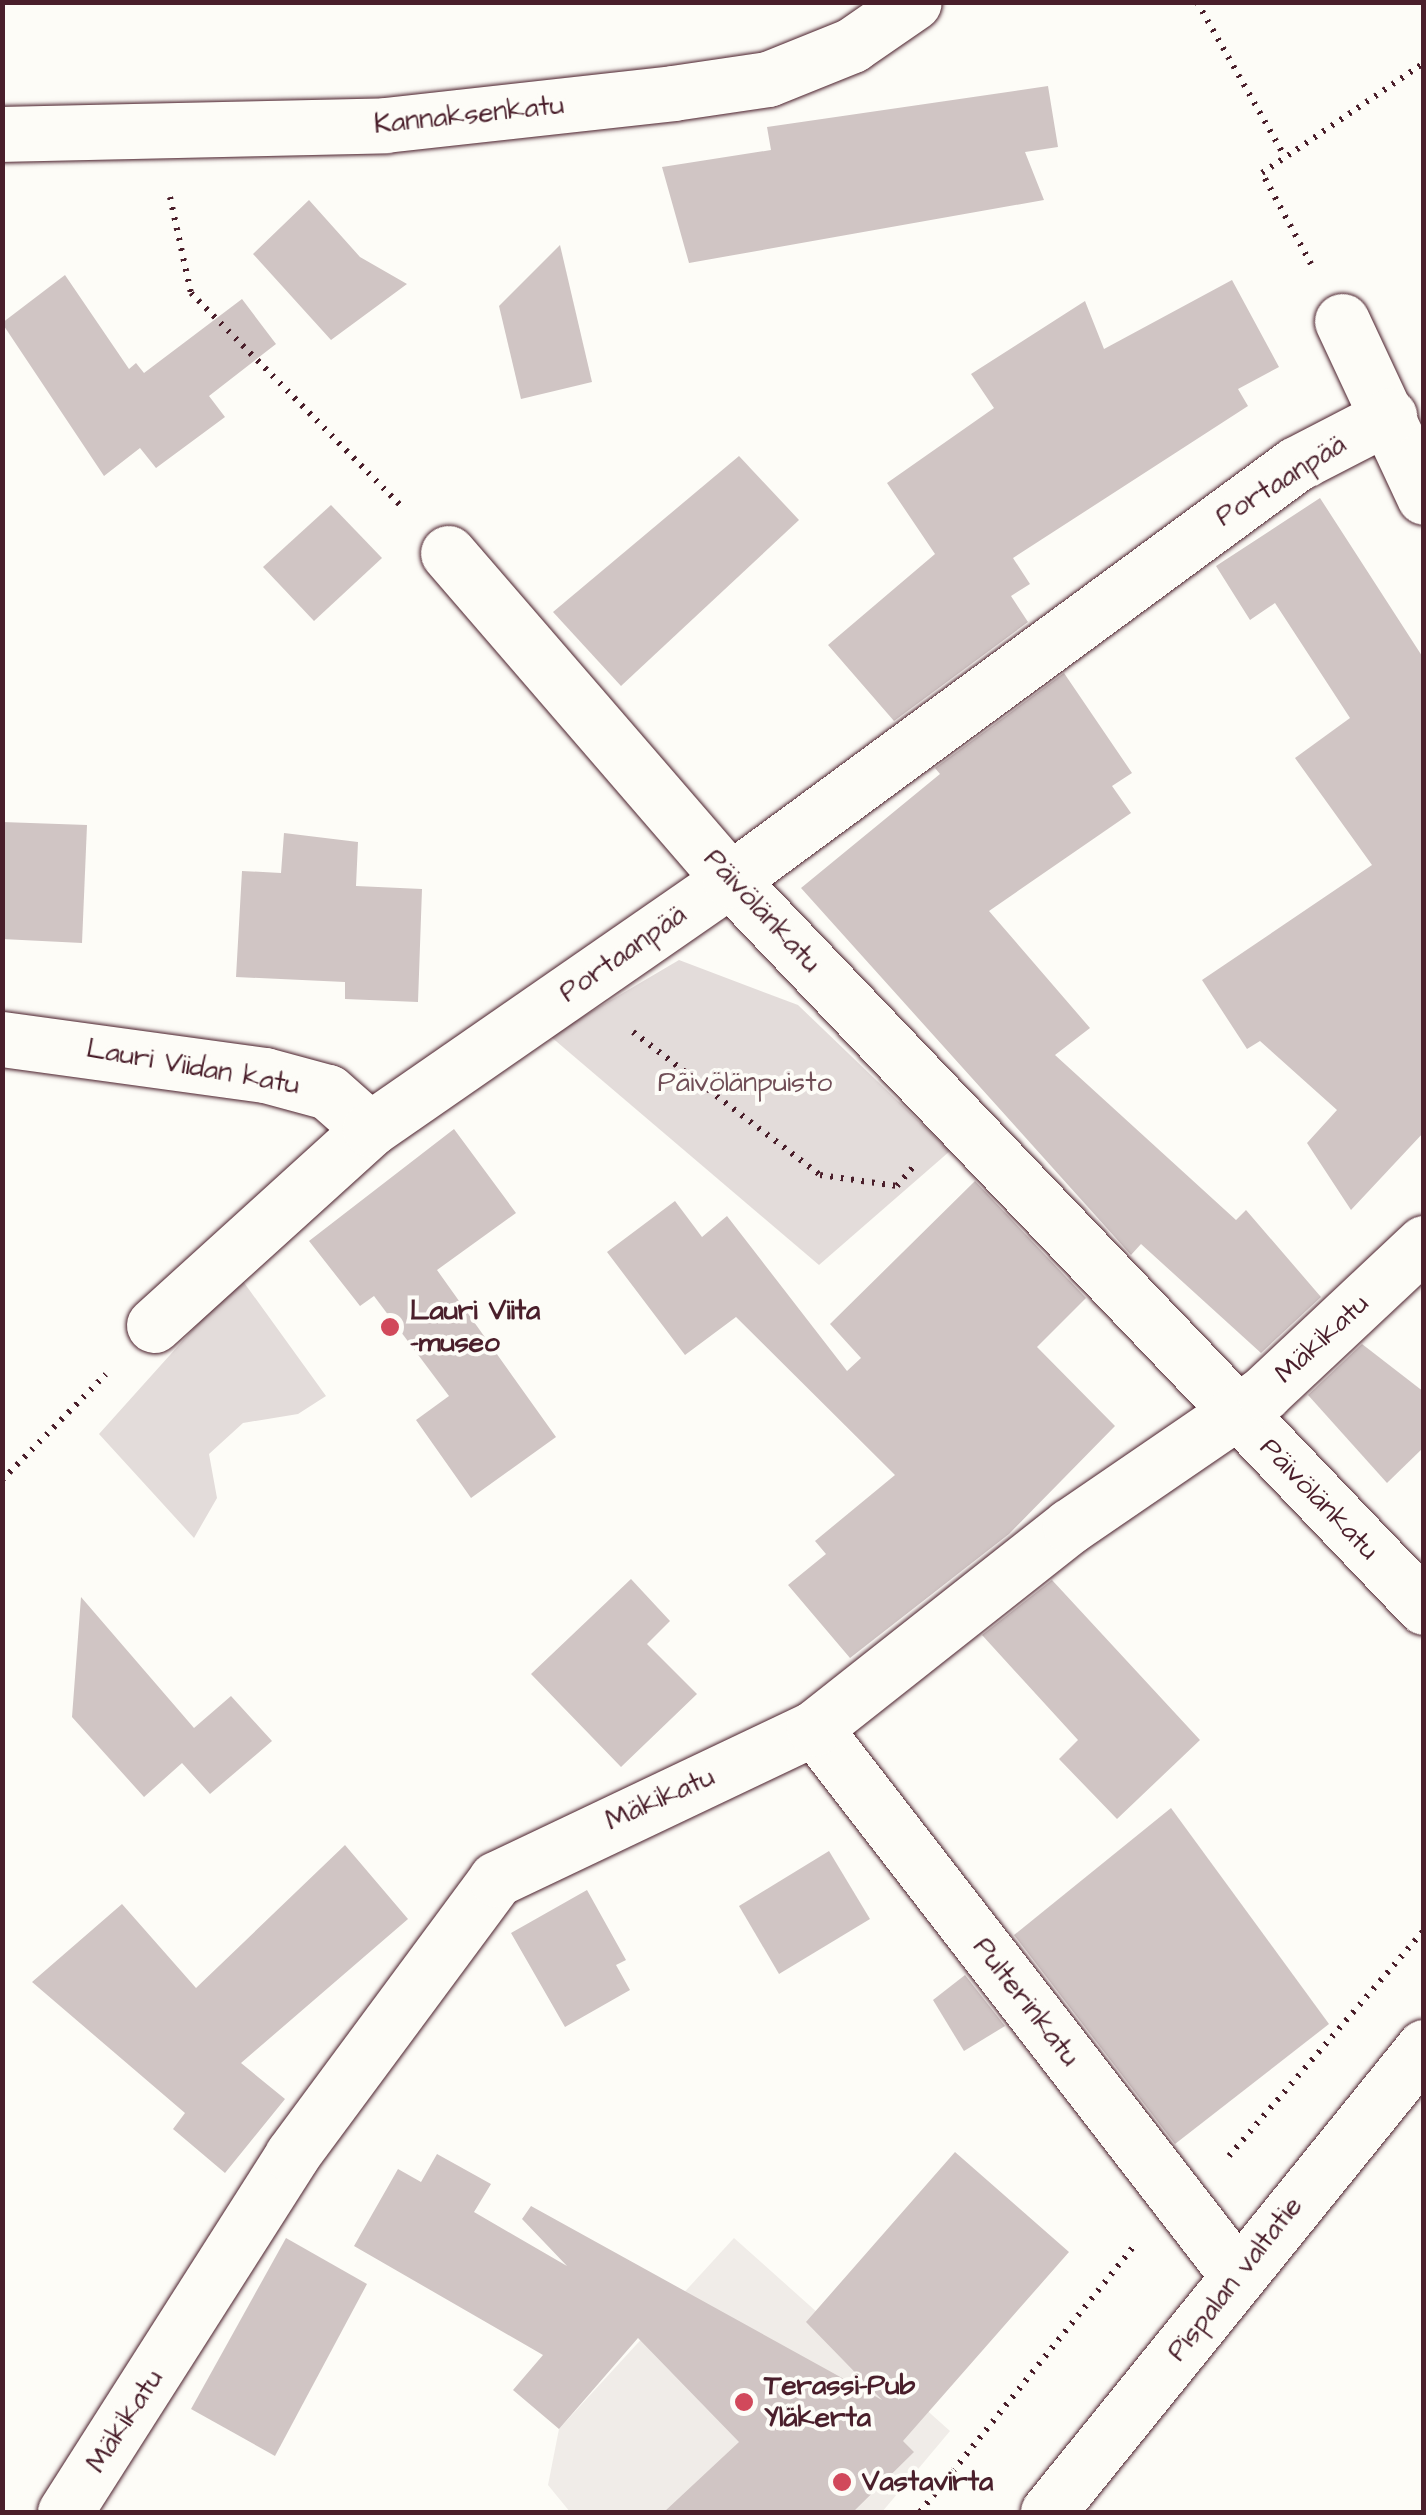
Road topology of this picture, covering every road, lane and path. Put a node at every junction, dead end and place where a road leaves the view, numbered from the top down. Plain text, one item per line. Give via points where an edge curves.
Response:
1 (914, 2) edge
2 (1196, 2) edge
3 (1424, 63) edge
4 (2, 134) edge
5 (1285, 157) junction
6 (166, 178) dead end
7 (1278, 200) dead end
8 (1342, 321) dead end
9 (1389, 416) junction
10 (1424, 498) edge
11 (448, 553) joint
12 (730, 880) junction
13 (563, 995) junction
14 (2, 1040) edge
15 (955, 1116) junction
16 (370, 1128) junction
17 (1424, 1243) edge
18 (154, 1325) joint
19 (1236, 1413) junction
20 (2, 1480) edge
21 (1424, 1607) edge
22 (814, 1728) junction
23 (1424, 2047) edge
24 (1237, 2276) junction
25 (65, 2512) edge
26 (1048, 2512) edge

1 - 4 street, Kannaksenkatu via 852,45 768,79 674,94 385,126
2 - 5 path
3 - 5 path
5 - 7 path via 1262,172
6 - 11 path via 191,293
8 - 9 street
9 - 10 street
9 - 12 street, Portaanpää via 1296,464
11 - 12 street, Päivölänkatu
12 - 13 street, Portaanpää
12 - 15 street, Päivölänkatu
13 - 15 path via 636,1034 820,1175 898,1186
13 - 16 street, Portaanpää
14 - 16 street, Lauri Viidan katu via 265,1075 328,1092
15 - 19 street, Päivölänkatu
16 - 18 street, Portaanpää
17 - 19 street, Mäkikatu
18 - 20 path
19 - 21 street, Päivölänkatu
19 - 22 street, Mäkikatu via 1070,1526
22 - 24 street, Pulterinkatu
22 - 25 street, Mäkikatu via 496,1879 292,2156
23 - 24 street, Pispalan valtatie
24 - 26 street, Pispalan valtatie

